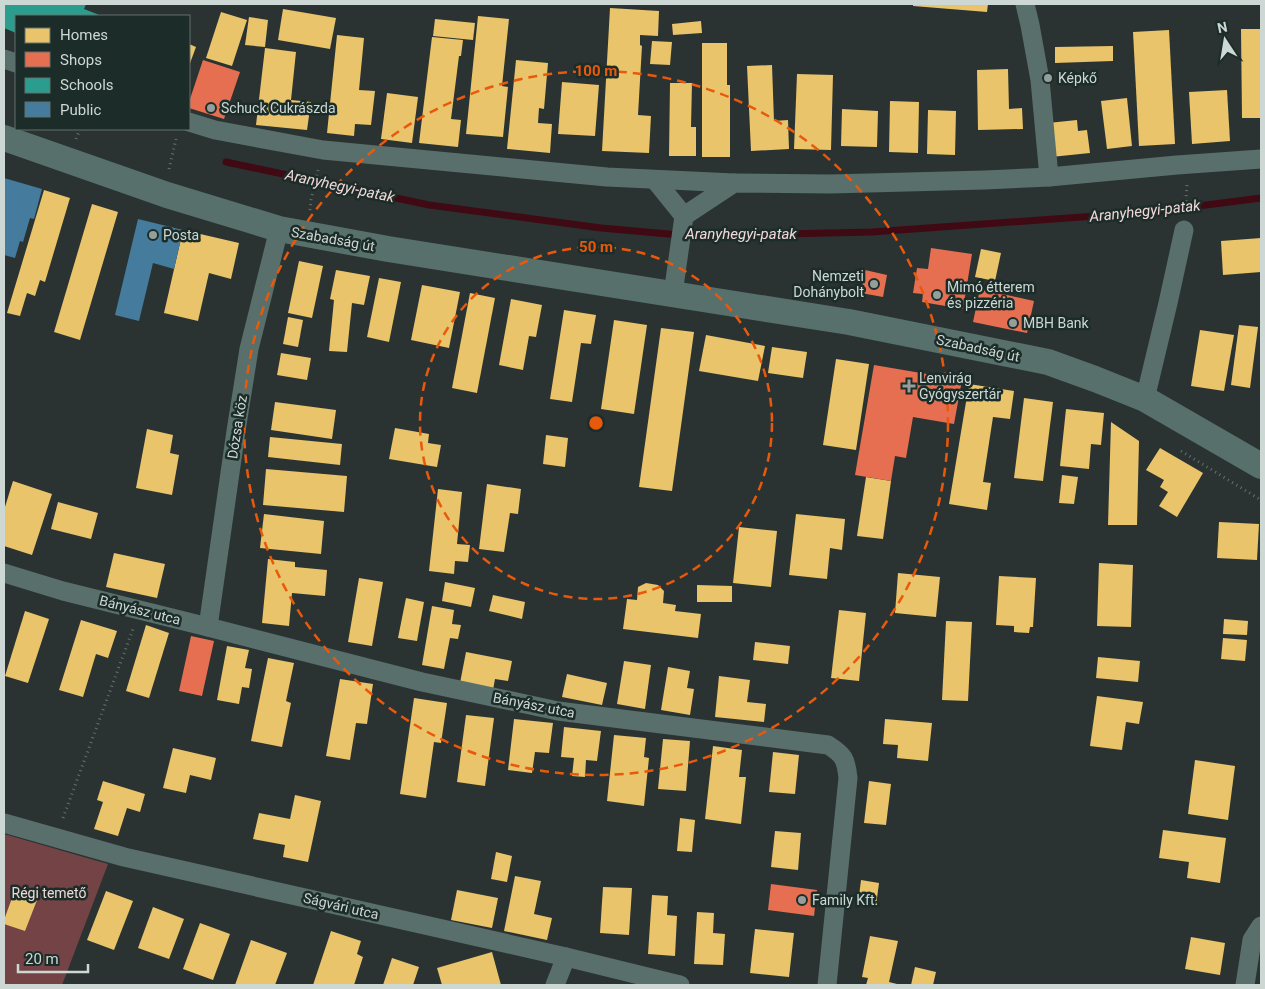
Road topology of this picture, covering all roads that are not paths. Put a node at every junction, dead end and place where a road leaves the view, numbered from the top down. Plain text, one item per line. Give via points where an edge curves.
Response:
1 (1025, 4) edge
2 (190, 122) edge
3 (4, 139) edge
4 (1261, 159) edge
5 (1049, 177) junction
6 (655, 180) junction
7 (734, 183) junction
8 (684, 219) junction
9 (280, 230) junction
10 (1184, 230) dead end
11 (673, 294) junction
12 (1145, 399) junction
13 (1261, 466) edge
14 (4, 573) edge
15 (208, 627) junction
16 (4, 823) edge
17 (1261, 926) edge
18 (566, 957) junction
19 (556, 985) edge
20 (680, 985) edge
21 (827, 985) edge
22 (1246, 985) edge

1 - 5 street via 1040,80
2 - 6 street via 323,150
3 - 9 main road, Szabadság út
4 - 5 street
5 - 7 street
6 - 7 street
6 - 8 street
7 - 8 street
8 - 11 street
9 - 11 main road, Szabadság út
9 - 15 street, Dózsa köz via 249,349
10 - 12 street
11 - 12 main road, Szabadság út via 849,322 1048,362
12 - 13 main road, Szabadság út
14 - 15 street, Bányász utca via 63,592
15 - 21 street, Bányász utca via 422,682 558,711 828,745 840,753 848,778
16 - 18 street, Ságvári utca via 124,856
17 - 22 street via 1252,940
18 - 19 street
18 - 20 street, Ságvári utca

